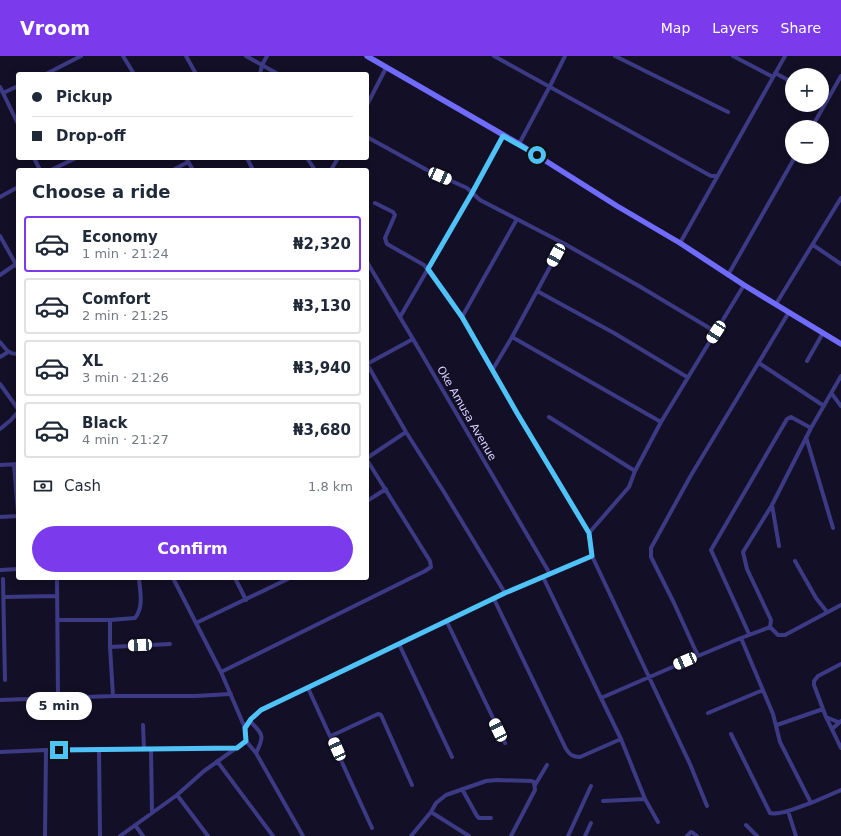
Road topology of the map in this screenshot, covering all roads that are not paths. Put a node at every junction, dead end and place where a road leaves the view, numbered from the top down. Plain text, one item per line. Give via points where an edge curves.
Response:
1 (80, 56) edge
2 (123, 56) edge
3 (186, 56) edge
4 (246, 56) edge
5 (267, 56) edge
6 (367, 56) edge
7 (494, 56) edge
8 (565, 56) edge
9 (615, 56) edge
10 (732, 56) edge
11 (785, 56) edge
12 (375, 58) edge
13 (262, 65) junction
14 (386, 68) junction
15 (53, 72) edge
16 (133, 72) edge
17 (195, 72) edge
18 (260, 72) edge
19 (274, 72) edge
20 (775, 73) junction
21 (773, 77) junction
22 (785, 78) edge
23 (840, 79) edge
24 (550, 86) junction
25 (0, 87) edge
26 (16, 87) edge
27 (3, 93) junction
28 (369, 101) edge
29 (728, 112) dead end
30 (16, 120) edge
31 (816, 120) edge
32 (503, 136) junction
33 (369, 138) edge
34 (519, 144) junction
35 (72, 160) edge
36 (187, 160) edge
37 (791, 164) edge
38 (55, 168) edge
39 (176, 168) edge
40 (717, 176) junction
41 (16, 188) edge
42 (472, 193) junction
43 (0, 197) edge
44 (840, 200) edge
45 (375, 203) dead end
46 (517, 219) junction
47 (0, 236) edge
48 (563, 243) junction
49 (680, 243) junction
50 (812, 246) junction
51 (16, 264) edge
52 (841, 264) edge
53 (369, 265) edge
54 (16, 266) edge
55 (428, 269) junction
56 (0, 274) edge
57 (728, 275) junction
58 (744, 285) junction
59 (537, 291) junction
60 (776, 304) junction
61 (789, 312) junction
62 (400, 317) junction
63 (462, 317) junction
64 (716, 332) junction
65 (823, 333) junction
66 (512, 336) junction
67 (413, 338) junction
68 (0, 342) edge
69 (841, 344) edge
70 (8, 352) junction
71 (16, 354) edge
72 (0, 357) edge
73 (807, 361) dead end
74 (369, 363) edge
75 (759, 363) junction
76 (369, 367) edge
77 (492, 369) junction
78 (841, 376) edge
79 (687, 377) junction
80 (0, 384) edge
81 (832, 394) junction
82 (824, 406) junction
83 (841, 406) edge
84 (16, 407) edge
85 (16, 413) edge
86 (550, 417) dead end
87 (661, 422) junction
88 (811, 428) junction
89 (0, 429) edge
90 (406, 432) junction
91 (806, 437) junction
92 (369, 458) edge
93 (369, 462) edge
94 (16, 464) edge
95 (0, 466) edge
96 (635, 471) junction
97 (386, 490) junction
98 (369, 500) edge
99 (772, 505) junction
100 (16, 516) edge
101 (0, 517) edge
102 (833, 528) dead end
103 (589, 533) junction
104 (779, 546) dead end
105 (592, 556) junction
106 (795, 561) dead end
107 (16, 569) edge
108 (0, 570) edge
109 (550, 574) junction
110 (543, 577) junction
111 (3, 579) dead end
112 (57, 580) dead end
113 (140, 580) edge
114 (175, 580) edge
115 (236, 580) edge
116 (286, 580) edge
117 (505, 593) junction
118 (56, 596) junction
119 (4, 597) junction
120 (494, 599) junction
121 (246, 600) junction
122 (841, 605) edge
123 (827, 612) junction
124 (58, 620) junction
125 (110, 620) junction
126 (447, 622) junction
127 (196, 623) junction
128 (770, 626) junction
129 (749, 634) junction
130 (741, 638) junction
131 (2, 639) edge
132 (170, 644) dead end
133 (400, 644) junction
134 (110, 647) junction
135 (698, 656) junction
136 (841, 664) edge
137 (221, 672) junction
138 (649, 677) junction
139 (5, 680) dead end
140 (308, 688) junction
141 (763, 690) junction
142 (231, 694) junction
143 (113, 696) junction
144 (58, 698) junction
145 (601, 698) junction
146 (0, 700) edge
147 (823, 709) junction
148 (708, 712) dead end
149 (826, 717) junction
150 (250, 721) junction
151 (840, 721) edge
152 (143, 724) dead end
153 (777, 725) junction
154 (245, 728) junction
155 (832, 729) junction
156 (731, 734) dead end
157 (331, 736) junction
158 (620, 739) junction
159 (246, 741) junction
160 (505, 743) dead end
161 (237, 748) junction
162 (841, 748) edge
163 (99, 749) junction
164 (144, 749) junction
165 (151, 749) junction
166 (46, 750) junction
167 (0, 752) edge
168 (256, 753) junction
169 (452, 757) dead end
170 (217, 761) junction
171 (547, 765) dead end
172 (412, 785) dead end
173 (535, 785) junction
174 (591, 786) dead end
175 (462, 789) junction
176 (841, 790) edge
177 (177, 795) junction
178 (645, 799) junction
179 (603, 801) dead end
180 (812, 803) junction
181 (707, 806) dead end
182 (788, 811) junction
183 (431, 812) junction
184 (152, 813) junction
185 (491, 818) dead end
186 (658, 822) dead end
187 (591, 824) dead end
188 (135, 825) junction
189 (746, 825) dead end
190 (372, 828) dead end
191 (45, 836) edge
192 (100, 836) edge
193 (120, 836) edge
194 (143, 836) edge
195 (208, 836) edge
196 (273, 836) edge
197 (303, 836) edge
198 (411, 836) edge
199 (469, 836) edge
200 (511, 836) edge
201 (568, 836) edge
202 (585, 836) edge
203 (687, 836) edge
204 (697, 836) edge
205 (757, 836) edge
206 (796, 836) edge

1 - 15 street
2 - 16 street
3 - 17 street
4 - 13 street
5 - 13 street
6 - 12 street
7 - 24 street
8 - 24 street
9 - 29 street
10 - 21 street
11 - 20 street
12 - 14 street
13 - 18 street
13 - 19 street
14 - 28 street
14 - 32 street
20 - 21 street
20 - 22 street
21 - 40 street
23 - 31 street
24 - 34 street
24 - 40 street via 711,176
25 - 27 street
26 - 27 street
27 - 30 street
32 - 34 street
32 - 42 street
33 - 42 street via 427,170 467,188
34 - 49 street
35 - 38 street
36 - 39 street
37 - 57 street
40 - 49 street
41 - 43 street
42 - 46 street via 480,200
42 - 55 street
44 - 50 street
45 - 55 street via 395,215 385,238 387,244
46 - 48 street
46 - 63 street
47 - 51 street
48 - 59 street
48 - 64 street
49 - 57 street
50 - 52 street
50 - 60 street
53 - 62 street, Oke Amusa Avenue
54 - 56 street
55 - 62 street
55 - 63 street
57 - 58 street
58 - 60 street
58 - 64 street
59 - 66 street
59 - 79 street
60 - 61 street
61 - 65 street
61 - 75 street
62 - 67 street, Oke Amusa Avenue
63 - 77 street
64 - 79 street
65 - 69 street
65 - 73 street
66 - 77 street
66 - 87 street
67 - 74 street
67 - 109 street, Oke Amusa Avenue
68 - 70 street
70 - 71 street
70 - 72 street
75 - 82 street
75 - 135 street via 690,477 651,548 651,557
76 - 90 street
77 - 103 street
78 - 81 street
79 - 87 street
80 - 84 street
81 - 82 street
81 - 83 street
82 - 88 street
85 - 89 street
86 - 96 street
87 - 96 street
88 - 91 street
88 - 129 street via 791,417 787,419 711,550
90 - 92 street
90 - 117 street
91 - 99 street
91 - 102 street
93 - 97 street
94 - 95 street
96 - 103 street via 626,492
97 - 98 street
97 - 137 street via 431,567
99 - 104 street
99 - 128 street via 744,552 747,569 771,620
100 - 101 street
103 - 105 street
105 - 109 street
105 - 138 street
106 - 123 street
107 - 108 street
109 - 110 street
110 - 117 street
110 - 145 street
111 - 119 street
112 - 118 street
113 - 125 street via 141,606 135,618
114 - 127 street
115 - 121 street
116 - 121 street
117 - 120 street
118 - 119 street
118 - 124 street
119 - 131 street
120 - 126 street
120 - 158 street via 570,754 580,757
121 - 127 street
122 - 123 street
123 - 128 street via 786,635 778,635
124 - 125 street
124 - 144 street
125 - 134 street
126 - 133 street
126 - 160 street
127 - 137 street
128 - 129 street
129 - 130 street
130 - 135 street
130 - 141 street
131 - 139 street
132 - 134 street
133 - 140 street
133 - 169 street
134 - 143 street
135 - 138 street
136 - 147 street via 818,676 814,681
137 - 142 street
138 - 145 street
138 - 181 street
140 - 150 street via 261,710
140 - 157 street
141 - 148 street
141 - 153 street
142 - 143 street
142 - 154 street
143 - 144 street
144 - 146 street
145 - 158 street
147 - 149 street
147 - 153 street
149 - 151 street
149 - 155 street
150 - 154 street
150 - 168 street via 262,734
151 - 155 street
152 - 164 street
153 - 180 street via 780,742
154 - 159 street
155 - 162 street
156 - 182 street via 768,810 773,814
157 - 172 street via 378,714 381,715
157 - 190 street
158 - 178 street
159 - 161 street
159 - 168 street
161 - 165 street
161 - 170 street
163 - 164 street
163 - 166 street
163 - 192 street
164 - 165 street
165 - 184 street
166 - 167 street
166 - 191 street
168 - 197 street
170 - 177 street
170 - 196 street
171 - 173 street
173 - 175 street via 531,781 496,780
173 - 200 street via 535,790
174 - 201 street
175 - 183 street via 442,798
175 - 185 street via 479,818
176 - 180 street
177 - 184 street
177 - 195 street
178 - 179 street
178 - 186 street
180 - 182 street
182 - 206 street
183 - 198 street
183 - 199 street
184 - 188 street
187 - 202 street
188 - 193 street
188 - 194 street
189 - 205 street
203 - 204 street via 691,832

